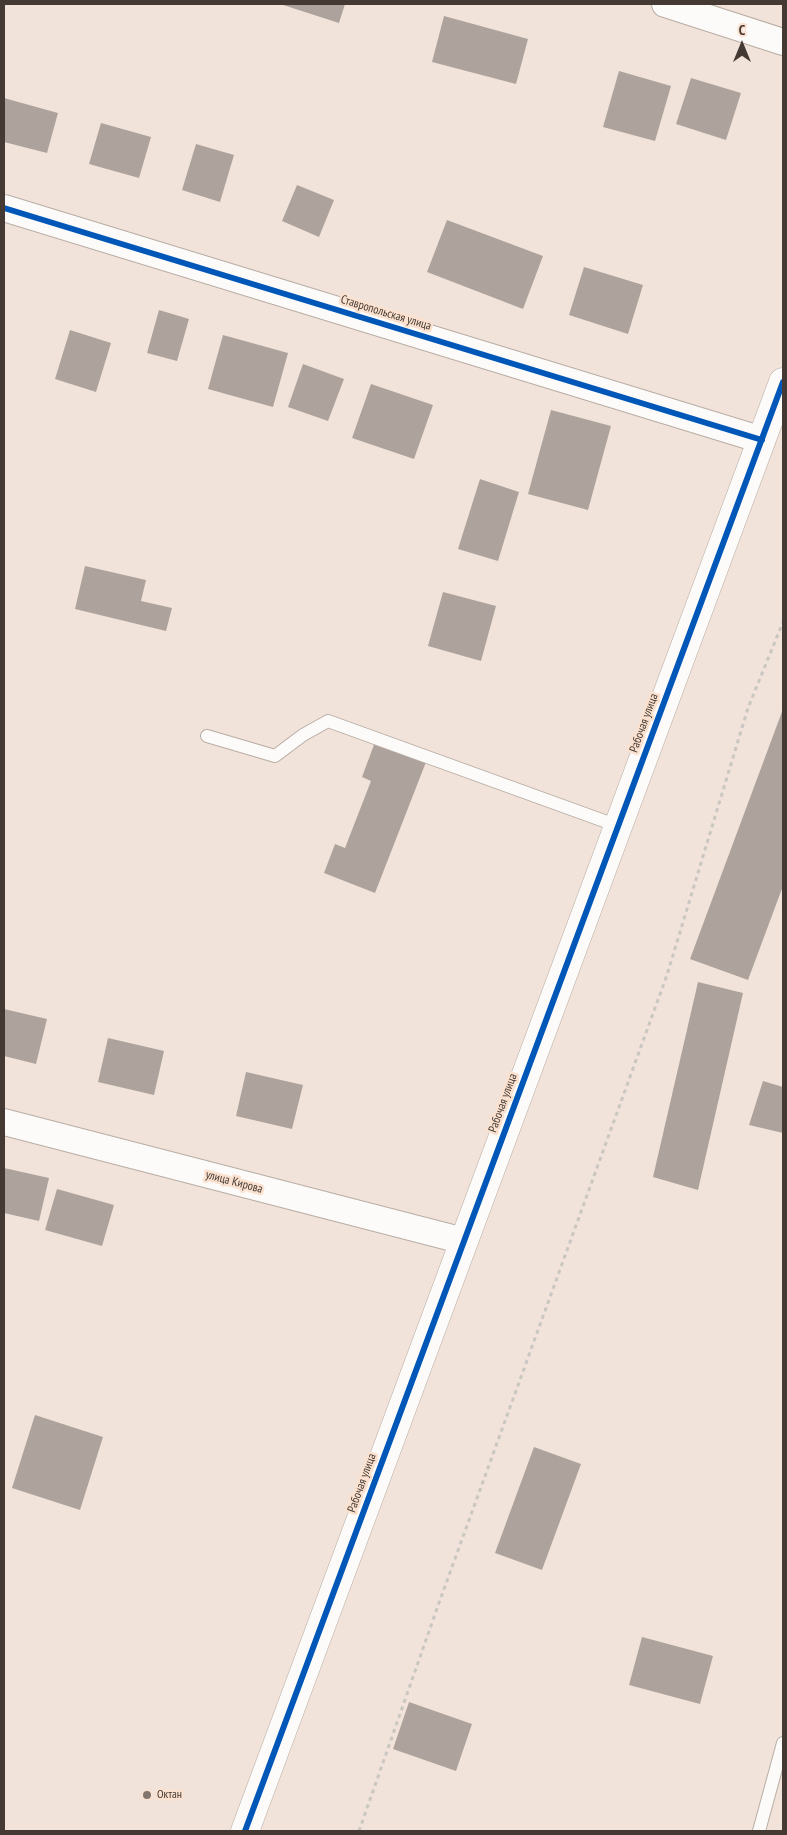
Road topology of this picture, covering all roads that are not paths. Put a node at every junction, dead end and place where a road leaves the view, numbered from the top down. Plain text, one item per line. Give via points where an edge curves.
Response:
1 (665, 4) edge
2 (783, 42) edge
3 (4, 208) edge
4 (783, 382) edge
5 (762, 440) junction
6 (207, 736) dead end
7 (618, 826) junction
8 (4, 1122) edge
9 (464, 1241) junction
10 (783, 1743) edge
11 (245, 1831) edge
12 (760, 1831) edge

1 - 2 street
3 - 5 street, Ставропольская улица
4 - 5 street, Рабочая улица
5 - 7 street, Рабочая улица
6 - 7 lane via 274,756 328,721
7 - 9 street, Рабочая улица
8 - 9 street, улица Кирова
9 - 11 street, Рабочая улица
10 - 12 lane

